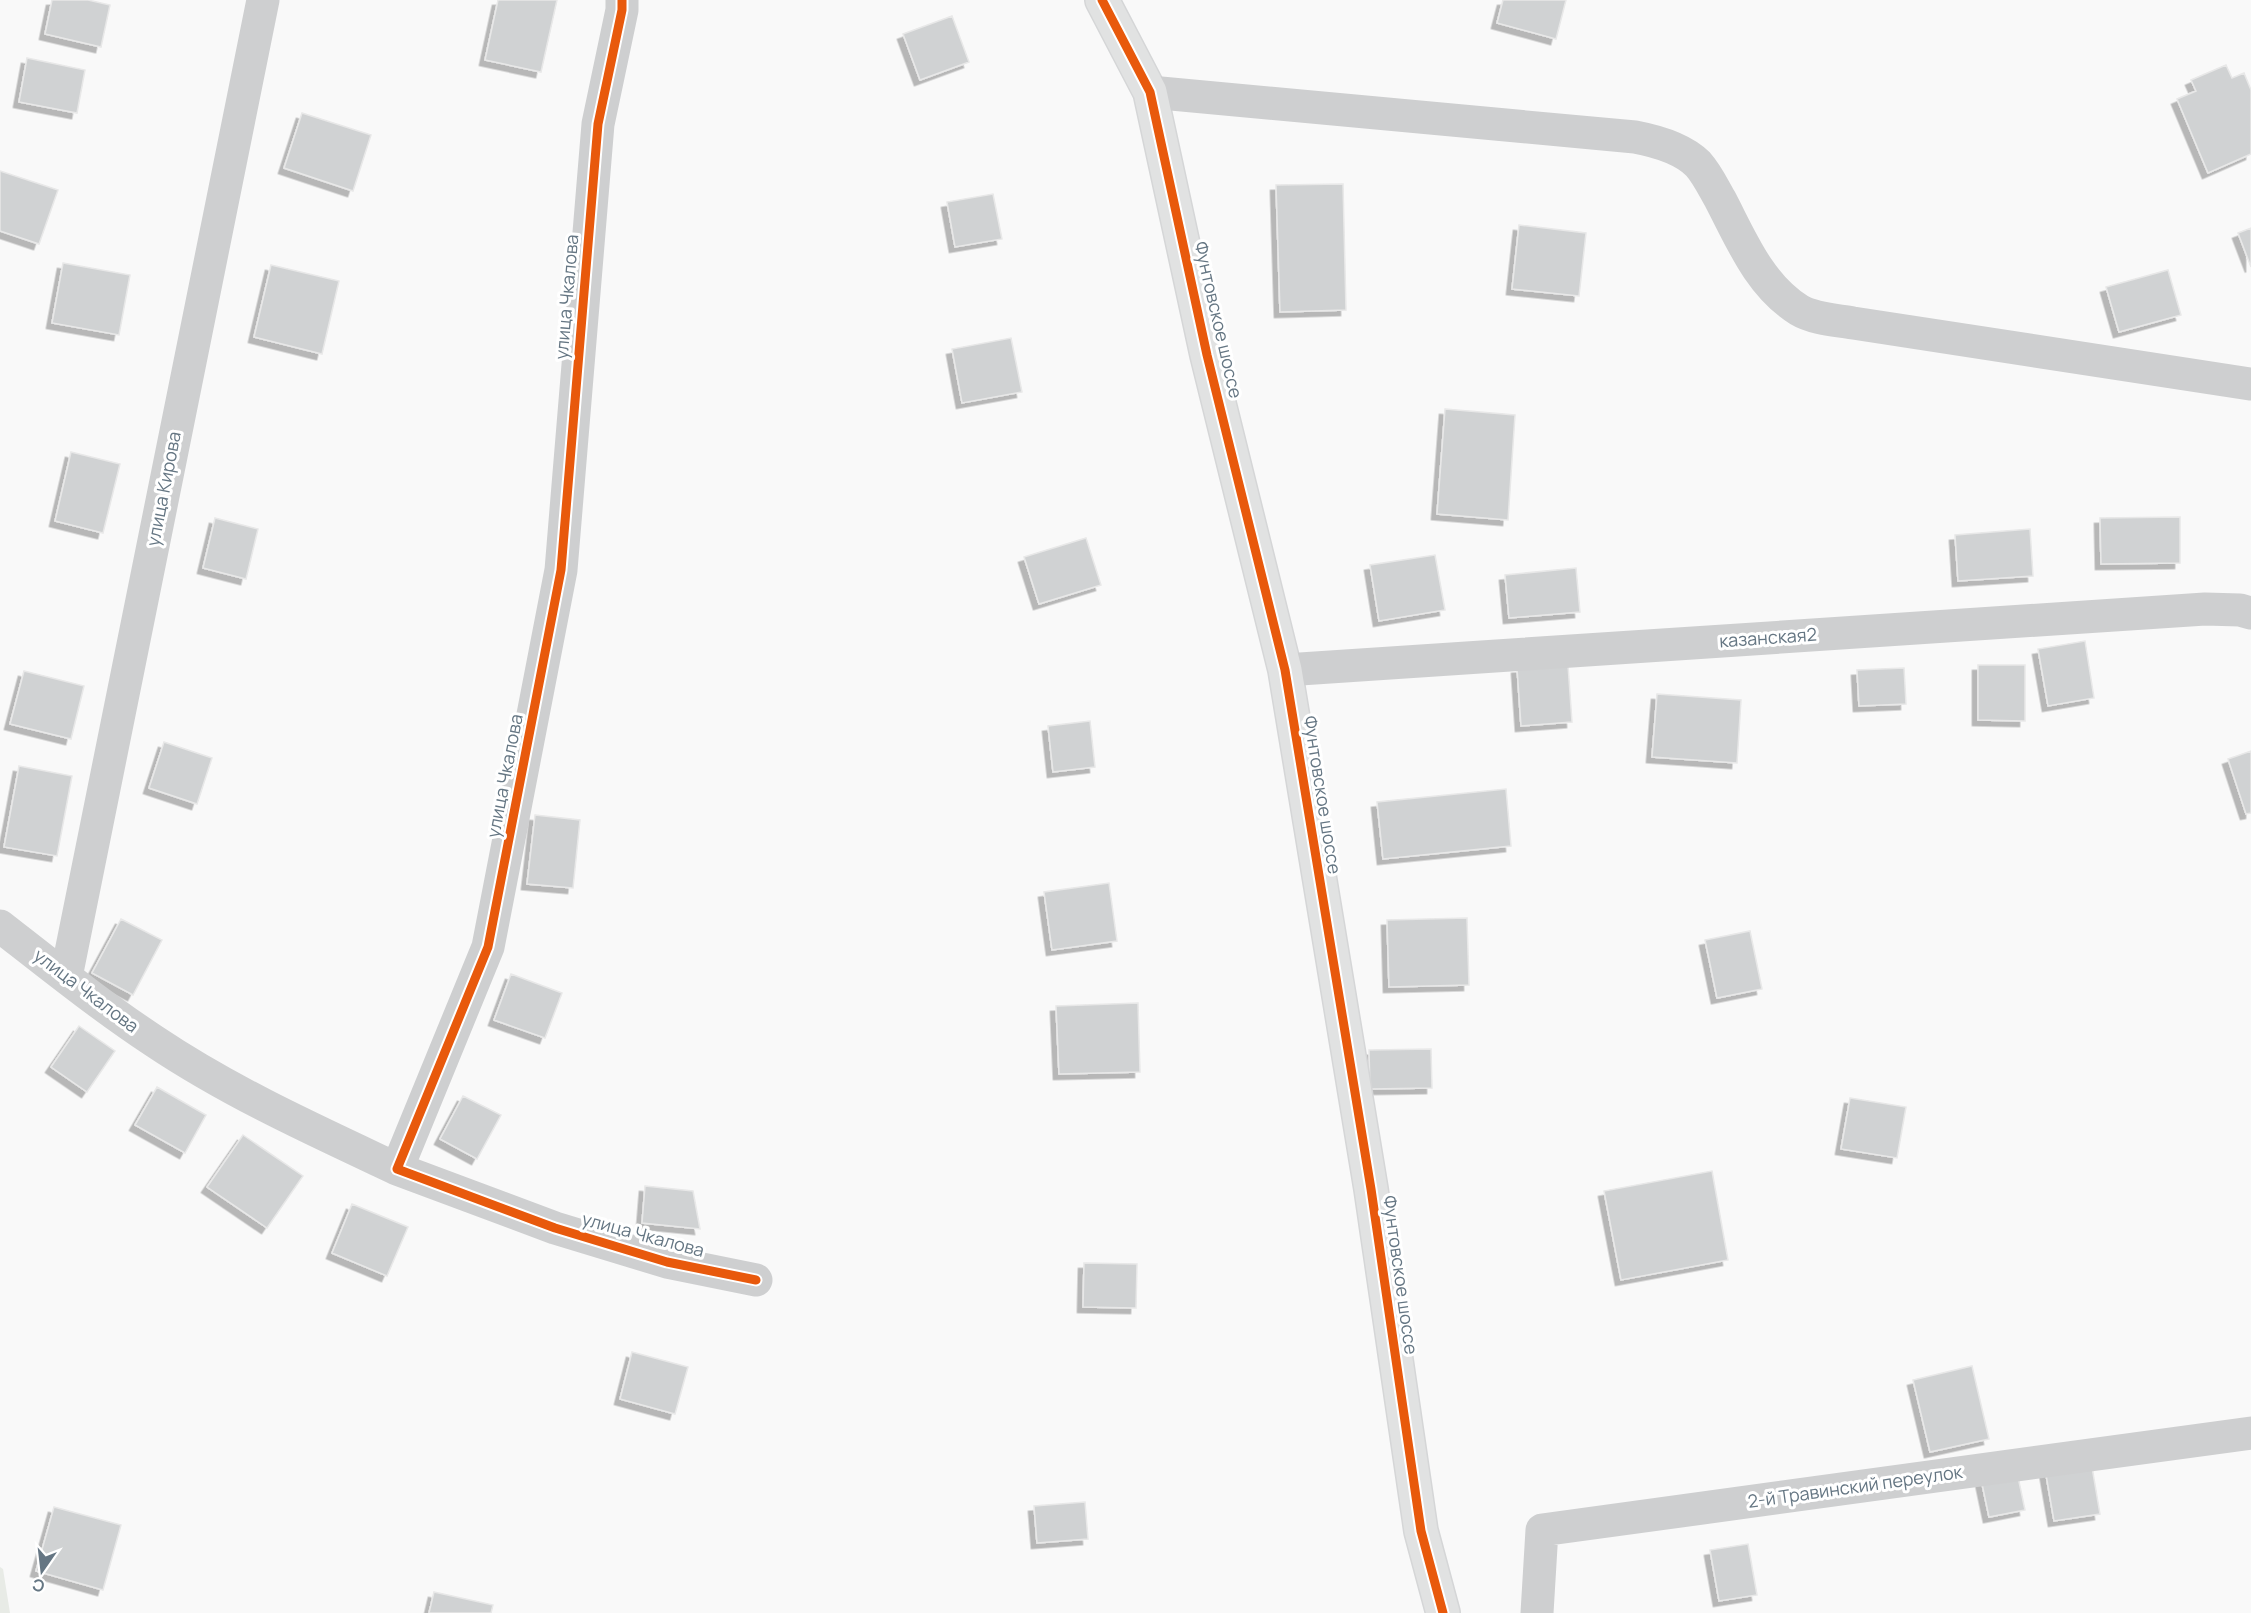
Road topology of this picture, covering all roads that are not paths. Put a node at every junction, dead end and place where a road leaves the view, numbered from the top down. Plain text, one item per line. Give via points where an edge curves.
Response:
1 (263, 0) edge
2 (622, 0) edge
3 (1102, 0) edge
4 (1150, 92) junction
5 (2250, 384) edge
6 (2251, 613) edge
7 (1285, 670) junction
8 (0, 926) edge
9 (66, 977) junction
10 (397, 1169) junction
11 (756, 1280) dead end
12 (2251, 1433) edge
13 (1443, 1613) edge
14 (1538, 1613) edge

1 - 9 street, улица Кирова
2 - 10 street, улица Чкалова via 598,124 557,593 488,947
3 - 4 street, Фунтовское шоссе
4 - 5 street via 1657,141 1697,163 1758,268 1775,291 1801,311 1853,323
4 - 7 street, Фунтовское шоссе via 1208,355
6 - 7 street, казанская2 via 2205,609
7 - 13 street, Фунтовское шоссе via 1371,1189 1421,1531
8 - 9 street, улица Чкалова
9 - 10 street, улица Чкалова via 154,1041 262,1105
10 - 11 street, улица Чкалова via 555,1228 667,1262
12 - 14 street, 2-й Травинский переулок via 1542,1530

